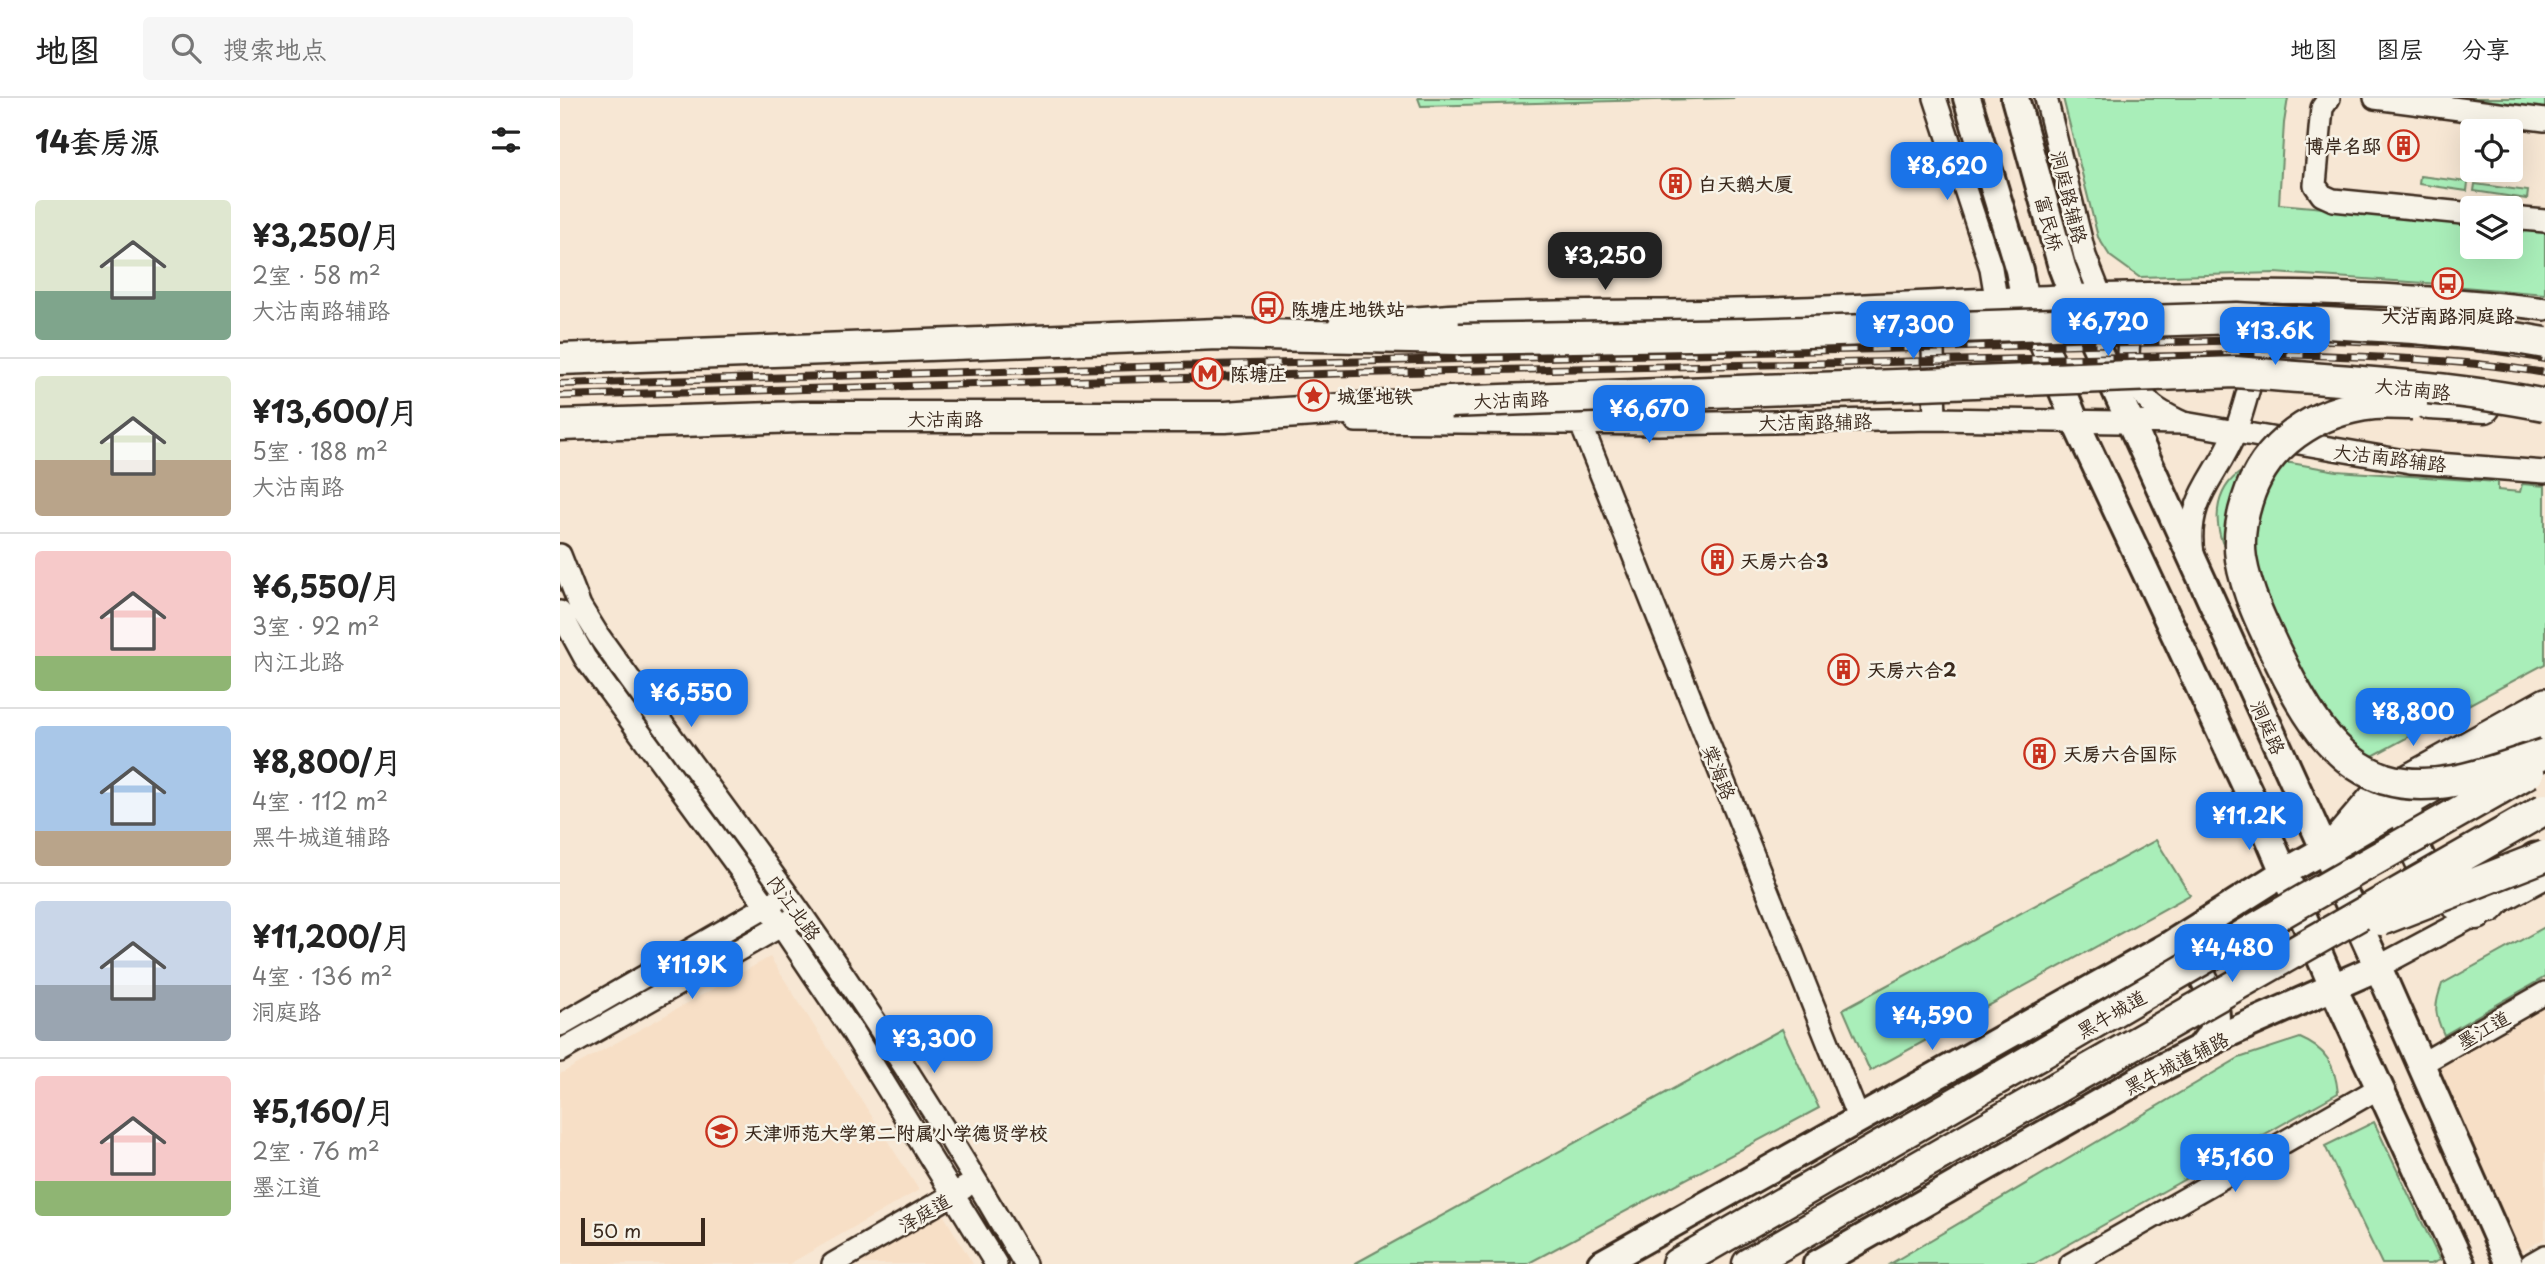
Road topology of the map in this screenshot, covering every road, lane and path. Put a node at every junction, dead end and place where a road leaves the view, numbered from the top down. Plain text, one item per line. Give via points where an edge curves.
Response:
1 (1935, 98) edge
2 (1966, 98) edge
3 (2015, 98) edge
4 (2046, 98) edge
5 (2329, 98) edge
6 (2375, 98) edge
7 (2545, 120) edge
8 (2460, 213) edge
9 (2523, 219) edge
10 (2545, 221) edge
11 (2062, 267) joint
12 (2022, 283) junction
13 (2274, 291) junction
14 (2099, 294) junction
15 (2182, 294) junction
16 (2073, 296) junction
17 (1996, 298) junction
18 (1932, 302) junction
19 (2545, 309) edge
20 (1218, 334) junction
21 (2545, 343) edge
22 (560, 359) edge
23 (2545, 405) edge
24 (2545, 411) edge
25 (1225, 417) junction
26 (1935, 419) junction
27 (2075, 421) junction
28 (2128, 421) junction
29 (2184, 423) junction
30 (1581, 424) junction
31 (560, 425) edge
32 (2236, 431) junction
33 (2545, 471) edge
34 (560, 555) edge
35 (2194, 562) junction
36 (560, 612) edge
37 (2545, 699) edge
38 (2545, 721) edge
39 (2545, 754) edge
40 (2545, 763) edge
41 (2416, 795) junction
42 (2545, 809) edge
43 (2325, 850) junction
44 (2545, 850) edge
45 (2545, 856) edge
46 (2283, 873) junction
47 (2545, 878) edge
48 (786, 894) junction
49 (767, 907) junction
50 (2483, 910) junction
51 (801, 913) junction
52 (782, 927) junction
53 (2171, 944) junction
54 (2296, 953) junction
55 (2378, 967) junction
56 (2333, 987) junction
57 (2545, 993) edge
58 (560, 1025) edge
59 (2200, 1048) junction
60 (560, 1051) edge
61 (2421, 1064) junction
62 (2379, 1088) junction
63 (1859, 1121) junction
64 (977, 1180) junction
65 (955, 1195) junction
66 (2545, 1256) edge
67 (833, 1264) edge
68 (996, 1264) edge
69 (1025, 1264) edge
70 (1601, 1264) edge
71 (1676, 1264) edge
72 (1748, 1264) edge
73 (1817, 1264) edge
74 (2071, 1264) edge
75 (2461, 1264) edge
76 (2509, 1264) edge
77 (2531, 1264) edge

1 - 17 street via 1991,268
2 - 12 main road
3 - 11 main road, 富民桥
4 - 14 street, 洞庭路辅路 via 2085,256
5 - 8 street via 2322,107 2315,186 2322,195 2333,200
6 - 7 street
9 - 10 street
11 - 16 main road, 洞庭路
12 - 16 street
12 - 17 street
12 - 27 main road
13 - 15 street
13 - 19 street
13 - 32 street
14 - 15 street
14 - 16 street
15 - 29 street via 2149,313 2129,344 2130,364 2142,393 2162,412
16 - 28 main road, 洞庭路
17 - 18 street
18 - 20 street via 1745,311 1460,315
18 - 26 street
20 - 21 highway, bridge via 1458,339 2236,318 2414,328
20 - 22 highway
23 - 25 highway, 大沽南路, bridge via 2236,372 1450,402
24 - 39 highway, bridge via 2375,404 2319,419 2275,449 2257,473 2240,537 2241,558 2256,610 2292,685 2320,730 2360,767 2384,779 2423,785 2452,782
25 - 30 street, 大沽南路辅路
25 - 31 highway, 大沽南路 via 802,417
26 - 27 street, 大沽南路辅路
26 - 30 street, 大沽南路辅路
27 - 28 street, 大沽南路辅路
27 - 46 main road
28 - 29 street, 大沽南路辅路
28 - 35 main road, 洞庭路
29 - 32 street, 大沽南路辅路
30 - 63 street, 棠海路
32 - 33 street, 大沽南路辅路 via 2410,462
32 - 35 street via 2197,504 2192,531
34 - 48 street, 内江北路 via 580,607 598,635
35 - 43 main road, 洞庭路
36 - 49 street, 内江北路 via 585,658
37 - 43 street via 2370,796
38 - 41 highway
40 - 71 highway, 黑牛城道, bridge
41 - 43 highway
41 - 50 highway via 2408,816 2416,854 2453,903
42 - 54 highway, 黑牛城道, bridge
43 - 46 main road
43 - 55 main road, 洞庭路
44 - 50 highway
45 - 54 highway, bridge
46 - 53 main road
46 - 56 main road
47 - 50 street, 黑牛城道辅路
48 - 49 street
48 - 51 street, 内江北路
49 - 52 street, 内江北路
49 - 58 street
50 - 55 street, 黑牛城道辅路
51 - 52 street
51 - 64 street, 内江北路
52 - 60 street
52 - 65 street, 内江北路
53 - 59 main road via 2189,950 2217,1014 2215,1027
53 - 63 main road
54 - 72 highway, 黑牛城道, bridge
55 - 56 main road, 黑牛城道辅路
55 - 61 main road, 洞庭路
56 - 59 main road, 黑牛城道辅路
56 - 62 main road
57 - 61 street, 墨江道
59 - 73 main road, 黑牛城道辅路
61 - 76 main road, 洞庭路
62 - 74 street
62 - 75 main road
63 - 70 main road
64 - 65 street, 泽庭道
64 - 69 street, 内江北路
65 - 67 street, 泽庭道
65 - 68 street, 内江北路
66 - 77 street

